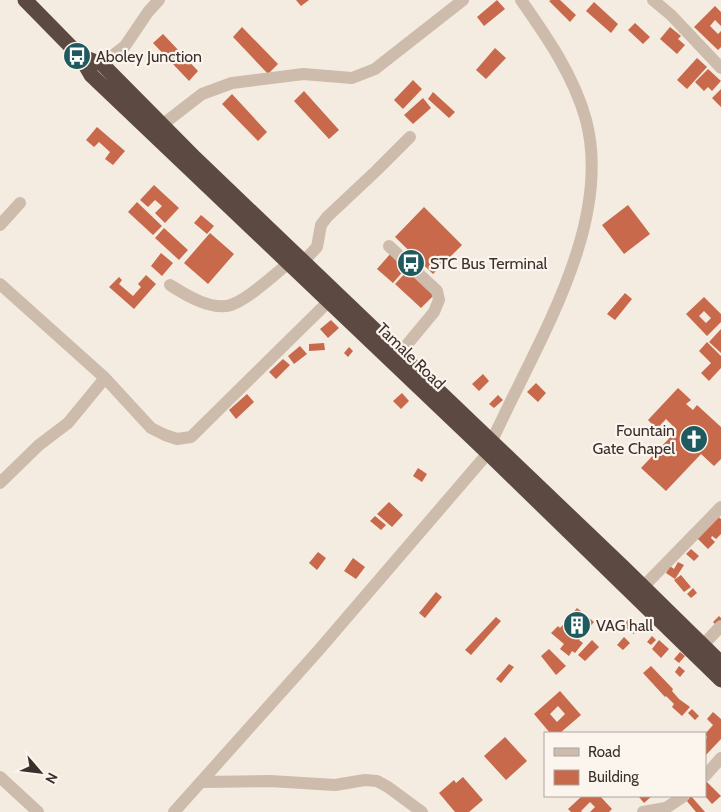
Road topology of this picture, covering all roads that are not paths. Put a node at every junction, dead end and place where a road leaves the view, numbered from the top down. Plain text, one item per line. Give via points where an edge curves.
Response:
1 (159, 0) edge
2 (463, 0) edge
3 (522, 0) edge
4 (653, 0) edge
5 (31, 2) edge
6 (80, 56) junction
7 (719, 63) edge
8 (102, 64) junction
9 (162, 125) junction
10 (410, 137) dead end
11 (20, 203) dead end
12 (0, 225) edge
13 (389, 246) dead end
14 (303, 262) junction
15 (288, 264) junction
16 (0, 284) edge
17 (170, 285) dead end
18 (329, 302) junction
19 (391, 350) junction
20 (105, 378) junction
21 (490, 447) junction
22 (0, 483) edge
23 (721, 507) edge
24 (559, 516) junction
25 (642, 588) junction
26 (721, 626) edge
27 (703, 645) junction
28 (721, 663) edge
29 (721, 680) edge
30 (721, 758) edge
31 (706, 775) edge
32 (0, 777) edge
33 (202, 782) junction
34 (683, 797) edge
35 (666, 810) edge
36 (38, 812) edge
37 (174, 812) edge
38 (422, 812) edge
39 (643, 812) edge

1 - 8 street via 125,46
2 - 9 street via 375,70 352,78 303,74 232,83 202,94
3 - 21 street via 574,86 586,121 592,163 590,194 585,228 566,282
4 - 7 street
5 - 6 highway, Tamale Road
6 - 8 highway, Tamale Road
6 - 15 highway, Tamale Road via 91,75
8 - 9 highway, Tamale Road
9 - 14 highway, Tamale Road
10 - 14 street via 327,217 317,247
11 - 12 street
13 - 19 street via 438,291 439,300 434,312
14 - 19 highway, Tamale Road
15 - 17 street via 229,306 213,305
15 - 18 highway, Tamale Road
16 - 20 street
18 - 19 highway, Tamale Road
18 - 20 street via 191,437 177,439 151,428
19 - 21 highway, Tamale Road
20 - 22 street via 68,423 39,445
21 - 24 highway, Tamale Road
21 - 33 street via 318,651
23 - 25 street
24 - 25 highway, Tamale Road
24 - 29 highway, Tamale Road
25 - 27 highway, Tamale Road
26 - 27 street
27 - 28 highway, Tamale Road
30 - 31 street
32 - 36 street
33 - 37 street
33 - 38 street via 270,781 335,785 377,781
34 - 35 street
35 - 39 street

